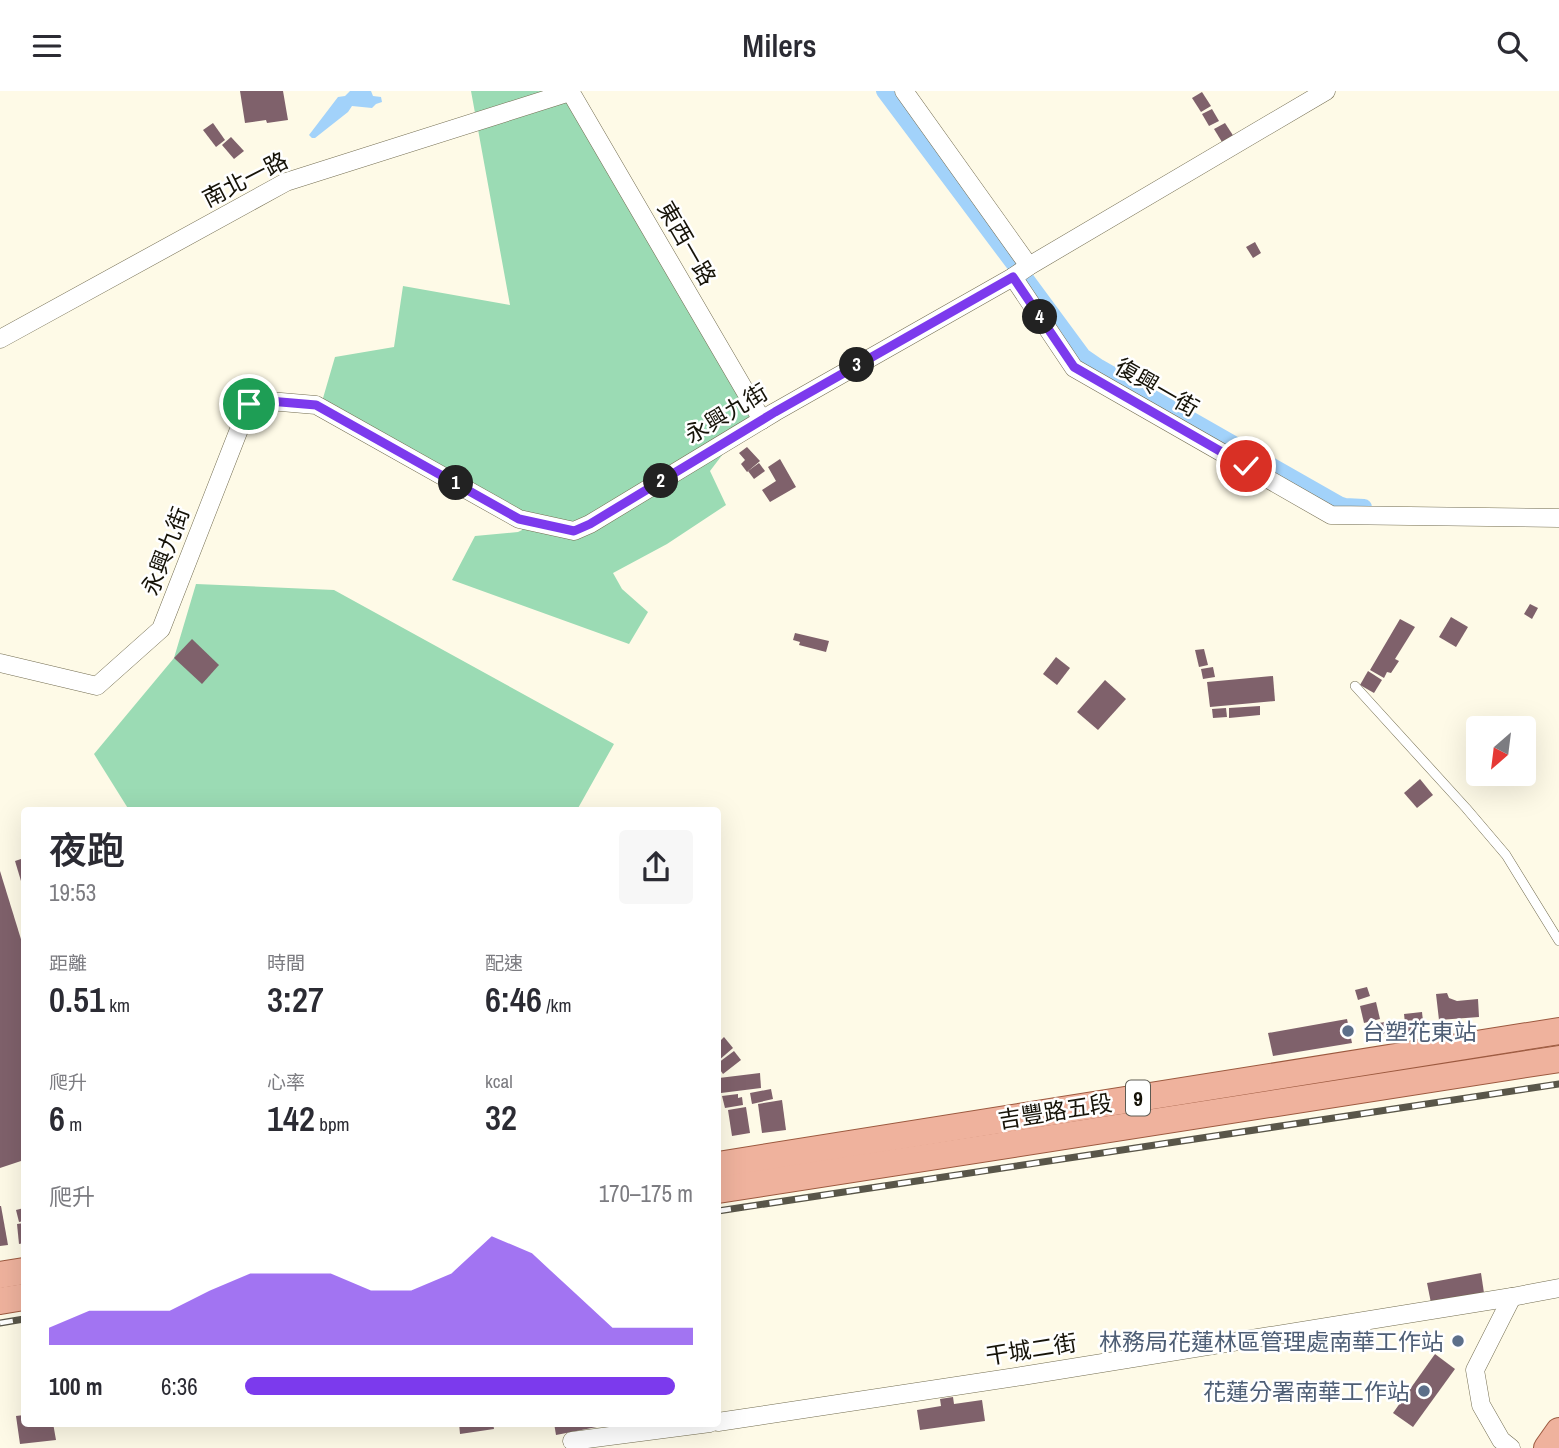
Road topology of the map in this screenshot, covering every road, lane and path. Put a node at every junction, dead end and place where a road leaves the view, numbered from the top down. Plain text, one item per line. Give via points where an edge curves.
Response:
1 (904, 91) edge
2 (1326, 91) edge
3 (570, 92) edge
4 (1029, 266) junction
5 (1013, 277) junction
6 (0, 339) edge
7 (762, 420) junction
8 (1559, 518) edge
9 (0, 663) edge
10 (1355, 686) dead end
11 (1559, 941) edge
12 (1559, 1031) edge
13 (1559, 1059) edge
14 (721, 1181) edge
15 (721, 1181) edge
16 (21, 1272) edge
17 (0, 1275) edge
18 (1559, 1288) edge
19 (1512, 1297) junction
20 (21, 1298) edge
21 (0, 1301) edge
22 (721, 1422) edge
23 (679, 1427) edge
24 (1559, 1431) edge
25 (572, 1441) dead end
26 (1511, 1448) edge
27 (1547, 1448) edge

1 - 4 street
2 - 4 street, 永興九街
3 - 6 street, 南北一路 via 286,183
3 - 7 street, 東西一路
4 - 5 street, 永興九街
5 - 7 street, 永興九街
5 - 8 street, 復興一街 via 1074,367 1331,515
7 - 9 street, 永興九街 via 574,531 519,519 316,405 249,404 161,629 97,686
10 - 11 lane via 1506,855
12 - 14 main road, 吉豐路五段 / 9
13 - 15 main road, 吉豐路五段 / 9
16 - 17 main road
18 - 19 street, 干城二街
19 - 22 street, 干城二街
19 - 26 street via 1475,1370 1481,1405 1501,1440
20 - 21 main road
23 - 25 street
24 - 27 main road

